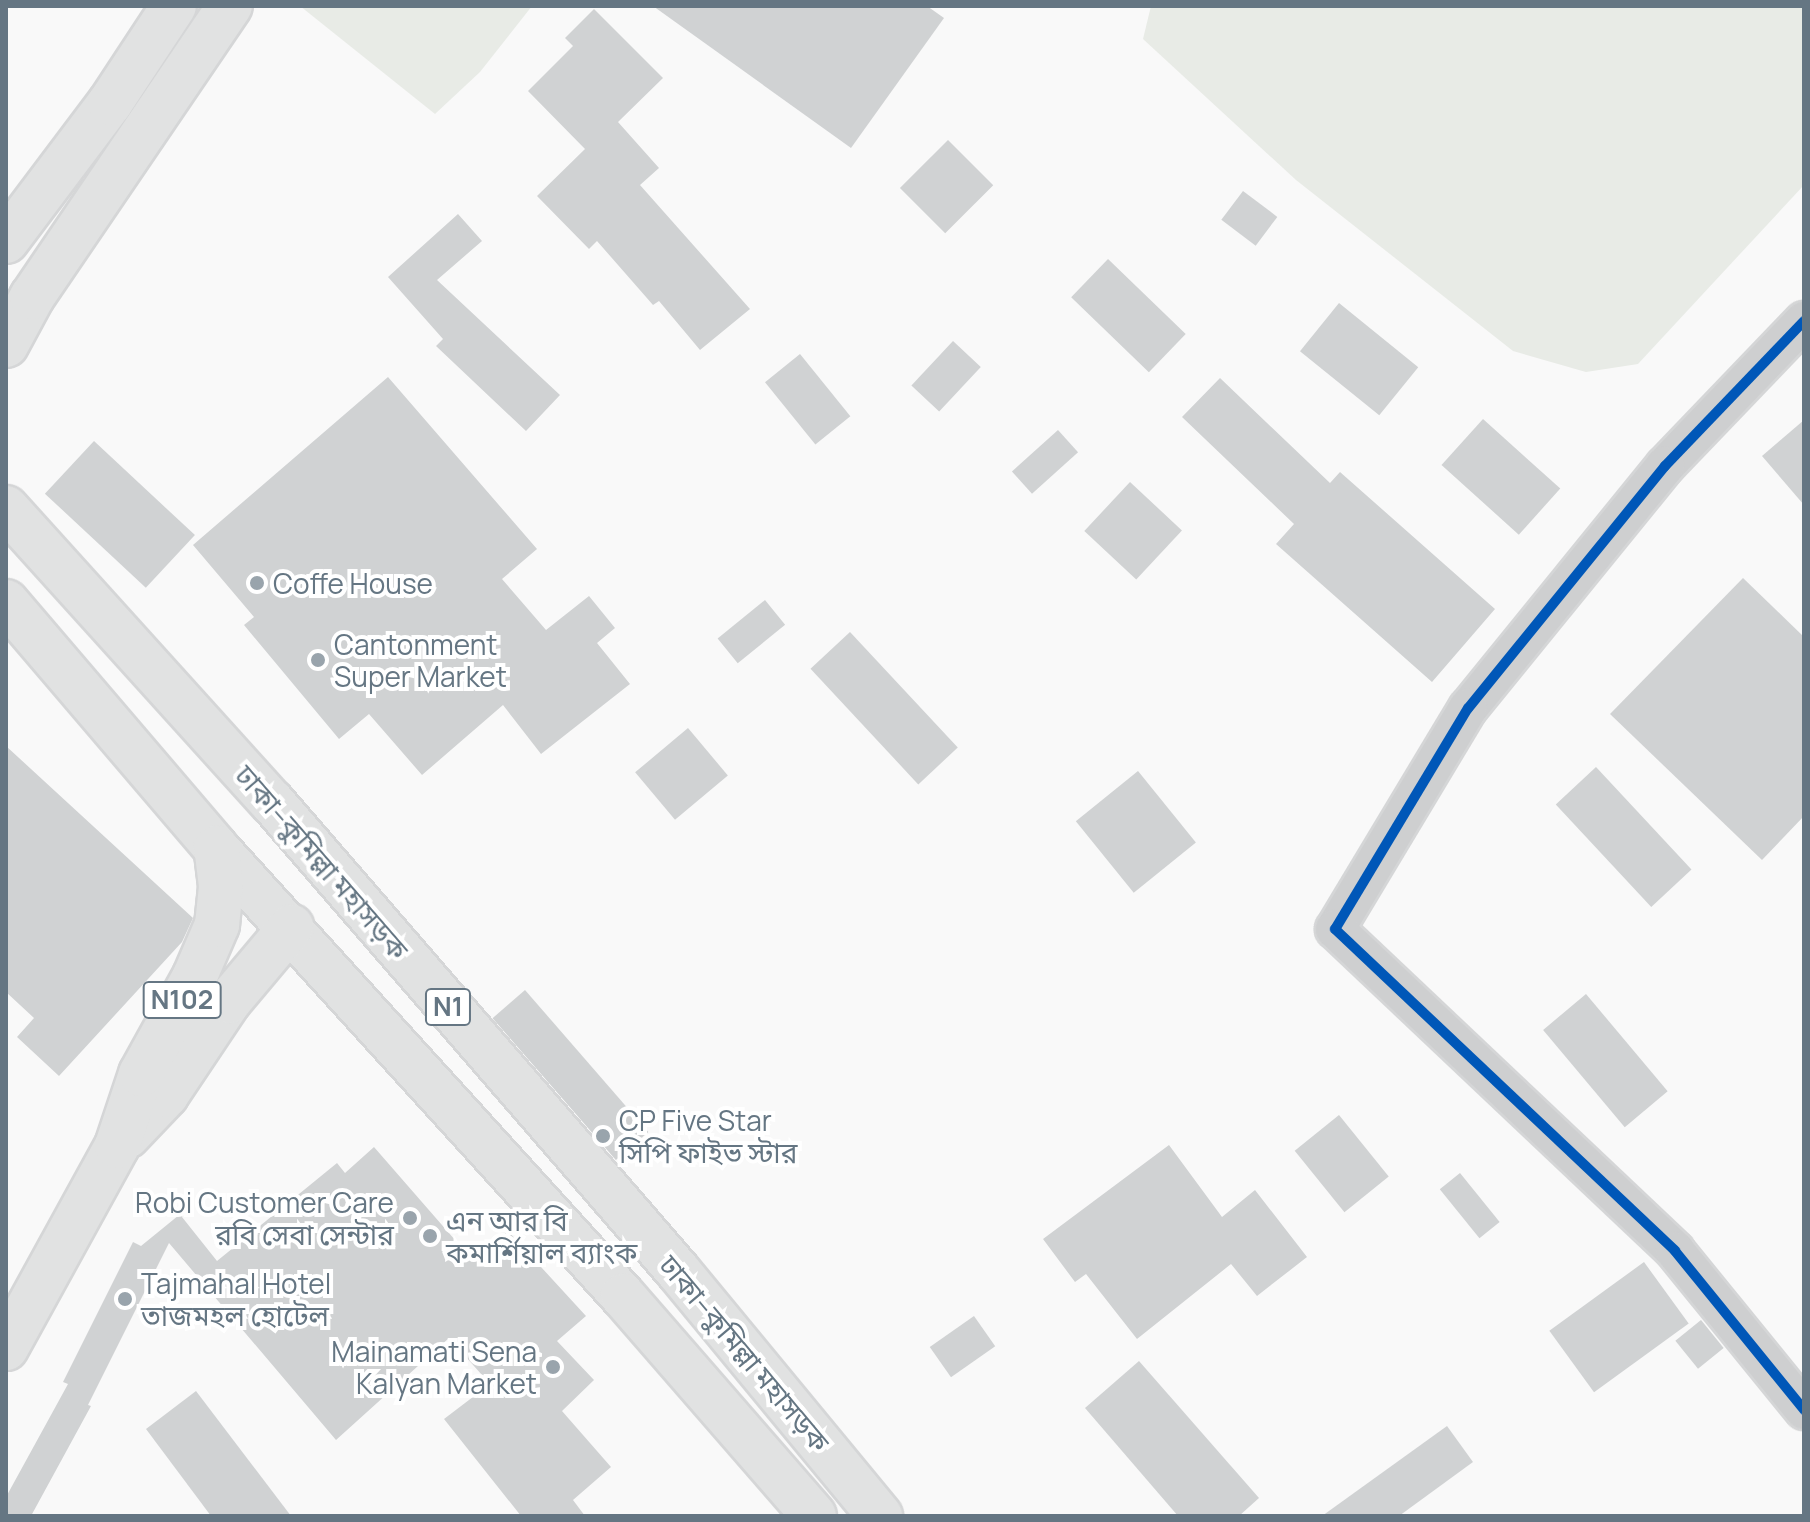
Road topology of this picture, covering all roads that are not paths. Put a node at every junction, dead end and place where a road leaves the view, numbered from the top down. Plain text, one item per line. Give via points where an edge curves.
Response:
1 (174, 6) edge
2 (230, 6) edge
3 (6, 241) edge
4 (1804, 321) edge
5 (6, 345) edge
6 (6, 508) edge
7 (6, 602) edge
8 (216, 848) junction
9 (291, 927) junction
10 (229, 1001) junction
11 (392, 1041) junction
12 (117, 1146) junction
13 (6, 1348) edge
14 (1804, 1410) edge
15 (814, 1516) edge
16 (880, 1516) edge

1 - 3 main road via 110,103
2 - 5 main road via 32,297
4 - 14 street via 1665,466 1468,708 1335,929 1675,1251
6 - 16 main road, ঢাকা–কুমিল্লা মহাসড়ক / N1 via 272,802 678,1271
7 - 8 main road, ঢাকা–কুমিল্লা মহাসড়ক / N1
8 - 9 main road, ঢাকা–কুমিল্লা মহাসড়ক / N1
8 - 12 main road, N102 via 221,886 217,925 141,1074
9 - 10 main road, N102
9 - 11 main road, ঢাকা–কুমিল্লা মহাসড়ক / N1
10 - 11 main road via 255,984 302,978 342,996
10 - 12 main road, N102 via 166,1095
11 - 15 main road, ঢাকা–কুমিল্লা মহাসড়ক / N1
12 - 13 main road, N102

